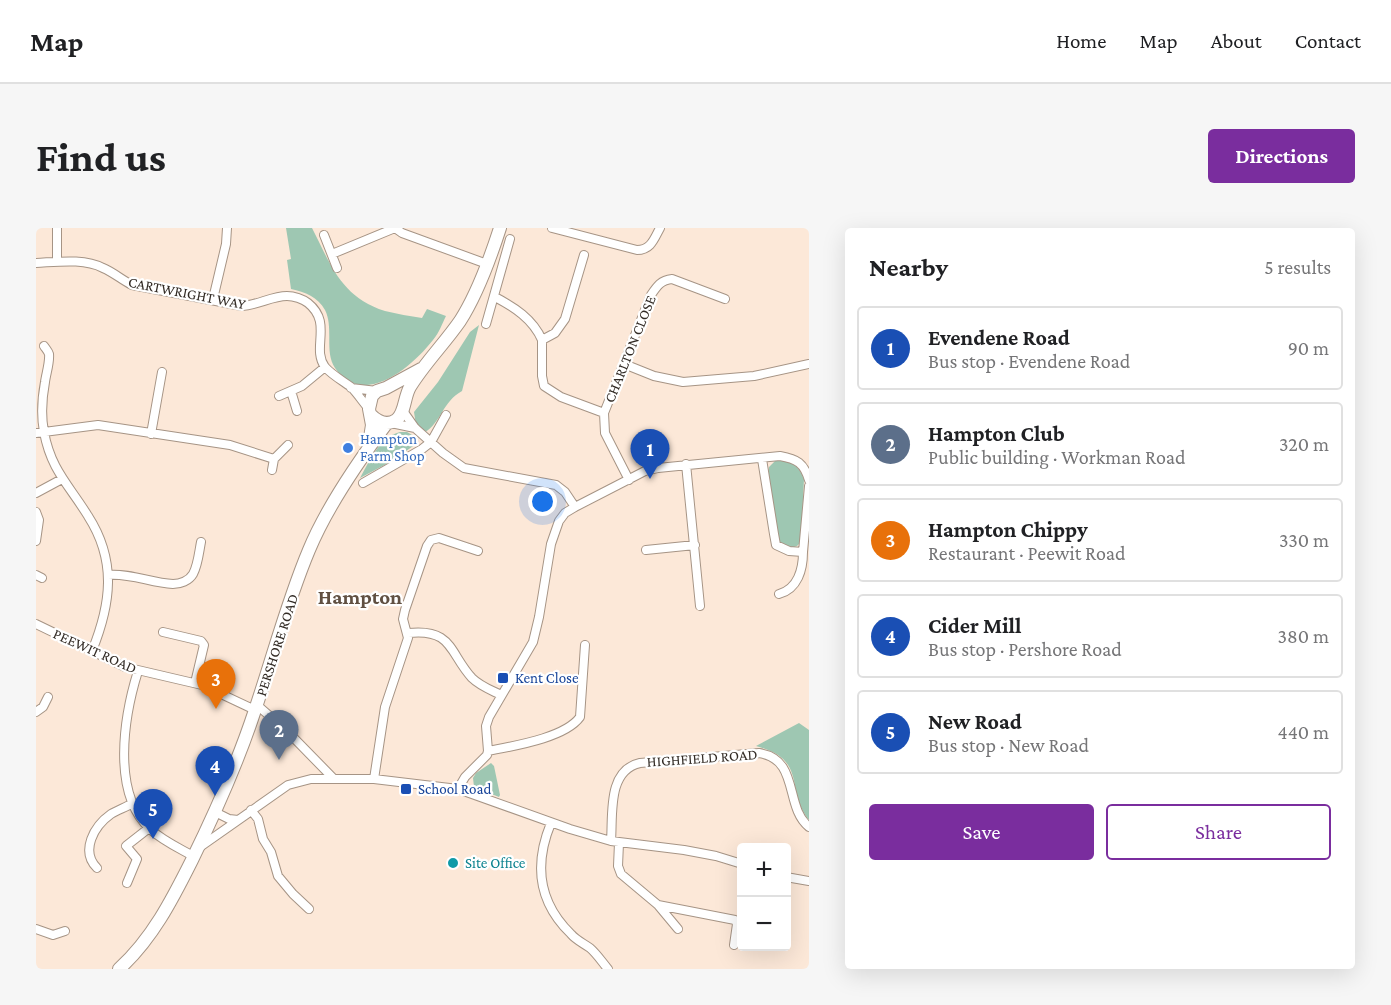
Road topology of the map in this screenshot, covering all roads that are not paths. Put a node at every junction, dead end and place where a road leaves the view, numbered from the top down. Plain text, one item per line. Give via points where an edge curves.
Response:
1 (57, 228) edge
2 (227, 228) edge
3 (395, 228) edge
4 (500, 228) edge
5 (552, 228) edge
6 (660, 228) edge
7 (324, 235) dead end
8 (510, 239) dead end
9 (332, 254) junction
10 (584, 255) dead end
11 (57, 262) junction
12 (36, 263) edge
13 (487, 264) junction
14 (337, 268) dead end
15 (495, 297) junction
16 (213, 299) junction
17 (725, 299) dead end
18 (486, 324) dead end
19 (542, 340) junction
20 (44, 346) dead end
21 (624, 364) junction
22 (809, 364) edge
23 (325, 367) junction
24 (422, 368) junction
25 (162, 372) dead end
26 (351, 388) junction
27 (381, 389) junction
28 (291, 391) junction
29 (279, 396) dead end
30 (403, 406) junction
31 (297, 411) dead end
32 (370, 412) junction
33 (604, 413) junction
34 (446, 415) dead end
35 (389, 423) junction
36 (415, 428) junction
37 (40, 432) edge
38 (151, 434) junction
39 (430, 442) junction
40 (288, 445) dead end
41 (369, 448) junction
42 (274, 459) junction
43 (762, 459) junction
44 (687, 465) junction
45 (272, 470) dead end
46 (62, 479) junction
47 (629, 480) junction
48 (809, 480) edge
49 (363, 483) dead end
50 (809, 486) edge
51 (36, 494) edge
52 (575, 507) junction
53 (36, 512) edge
54 (36, 541) edge
55 (201, 542) dead end
56 (695, 545) junction
57 (646, 550) dead end
58 (478, 551) dead end
59 (803, 552) junction
60 (108, 575) junction
61 (779, 594) dead end
62 (700, 606) dead end
63 (36, 624) edge
64 (163, 632) dead end
65 (408, 633) junction
66 (585, 645) dead end
67 (92, 651) junction
68 (138, 671) junction
69 (195, 683) junction
70 (501, 695) junction
71 (48, 697) dead end
72 (256, 707) junction
73 (36, 712) edge
74 (488, 751) junction
75 (333, 778) junction
76 (374, 779) junction
77 (459, 789) junction
78 (133, 803) junction
79 (251, 810) junction
80 (214, 812) junction
81 (238, 820) junction
82 (551, 822) junction
83 (809, 827) edge
84 (149, 828) junction
85 (615, 842) junction
86 (195, 853) junction
87 (737, 863) edge
88 (97, 868) dead end
89 (791, 878) edge
90 (809, 881) edge
91 (126, 883) dead end
92 (658, 905) junction
93 (309, 909) dead end
94 (36, 929) edge
95 (678, 929) dead end
96 (65, 931) dead end
97 (734, 945) dead end
98 (602, 967) edge
99 (119, 969) edge

1 - 11 street
2 - 16 street
3 - 9 street
3 - 13 street
4 - 13 main road, PERSHORE ROAD
5 - 6 street via 645,250
7 - 9 street
8 - 15 street
9 - 14 street
10 - 19 street via 565,319 555,333
11 - 12 street, CARTWRIGHT WAY
11 - 16 street, CARTWRIGHT WAY via 90,263 132,285
13 - 24 main road, PERSHORE ROAD via 464,313
15 - 18 street
15 - 19 street via 537,327
16 - 23 street, CARTWRIGHT WAY via 242,306 286,296 305,300 316,309 320,319
17 - 21 street, CHARLTON CLOSE via 679,281 658,284
19 - 33 street via 544,386 561,397
20 - 37 street via 49,355
21 - 22 street via 683,382 754,376
21 - 33 street, CHARLTON CLOSE
23 - 26 street
23 - 28 street
24 - 27 main road, PERSHORE ROAD
24 - 30 main road, PERSHORE ROAD
25 - 38 street
26 - 27 street
26 - 32 street
27 - 30 main road via 397,392
27 - 32 main road, PERSHORE ROAD via 370,400
28 - 29 street
28 - 31 street
30 - 35 main road, PERSHORE ROAD via 396,420
30 - 36 street
32 - 35 main road via 378,422
32 - 41 main road, PERSHORE ROAD
33 - 47 street, CHARLTON CLOSE via 605,433
34 - 39 street
35 - 36 street
35 - 41 main road, PERSHORE ROAD
36 - 39 street
37 - 38 street via 98,425
37 - 46 street
38 - 42 street via 230,445
39 - 49 street
39 - 52 street via 464,468 556,485
40 - 42 street
41 - 72 main road, PERSHORE ROAD via 309,551
42 - 45 street
43 - 44 street
43 - 48 street via 792,458 806,467
43 - 59 street via 776,545
44 - 47 street via 645,471
44 - 56 street
46 - 51 street
46 - 60 street via 99,535
47 - 52 street
50 - 59 street
52 - 70 street via 565,513 554,532 533,642
53 - 54 street
55 - 60 street via 196,568 184,582 172,584
56 - 57 street
56 - 62 street
58 - 65 street via 439,538 431,540 405,610 403,619
59 - 61 street via 798,579
60 - 67 street via 106,610
63 - 67 street, PEEWIT ROAD
64 - 69 street via 204,645
65 - 70 street via 444,638 472,678
65 - 76 street via 385,707
66 - 74 street via 580,717 575,724 552,735
67 - 68 street, PEEWIT ROAD
68 - 69 street, PEEWIT ROAD
68 - 78 street via 125,740 126,772
69 - 72 street, PEEWIT ROAD
70 - 74 street via 486,726
71 - 73 street
72 - 75 street, PEEWIT ROAD via 288,732
72 - 80 main road, PERSHORE ROAD
74 - 77 street
75 - 76 street
75 - 79 street via 296,782
76 - 77 street
77 - 82 street
78 - 84 street
78 - 88 street via 110,815 94,833 89,849
79 - 81 street
79 - 93 street via 272,852 278,876
80 - 81 street
80 - 86 main road, PERSHORE ROAD
81 - 86 street
82 - 85 street
82 - 98 street via 541,858 544,894 570,934 589,947
83 - 85 street, HIGHFIELD ROAD via 799,814 781,764 759,753 630,765 616,783
84 - 86 street
84 - 91 street via 126,846 137,859
85 - 87 street via 684,850
85 - 92 street, HIGHFIELD ROAD via 621,874
86 - 99 main road, PERSHORE ROAD via 169,906
89 - 90 street
92 - 95 street, HIGHFIELD ROAD
92 - 97 street via 735,920
94 - 96 street via 53,935

